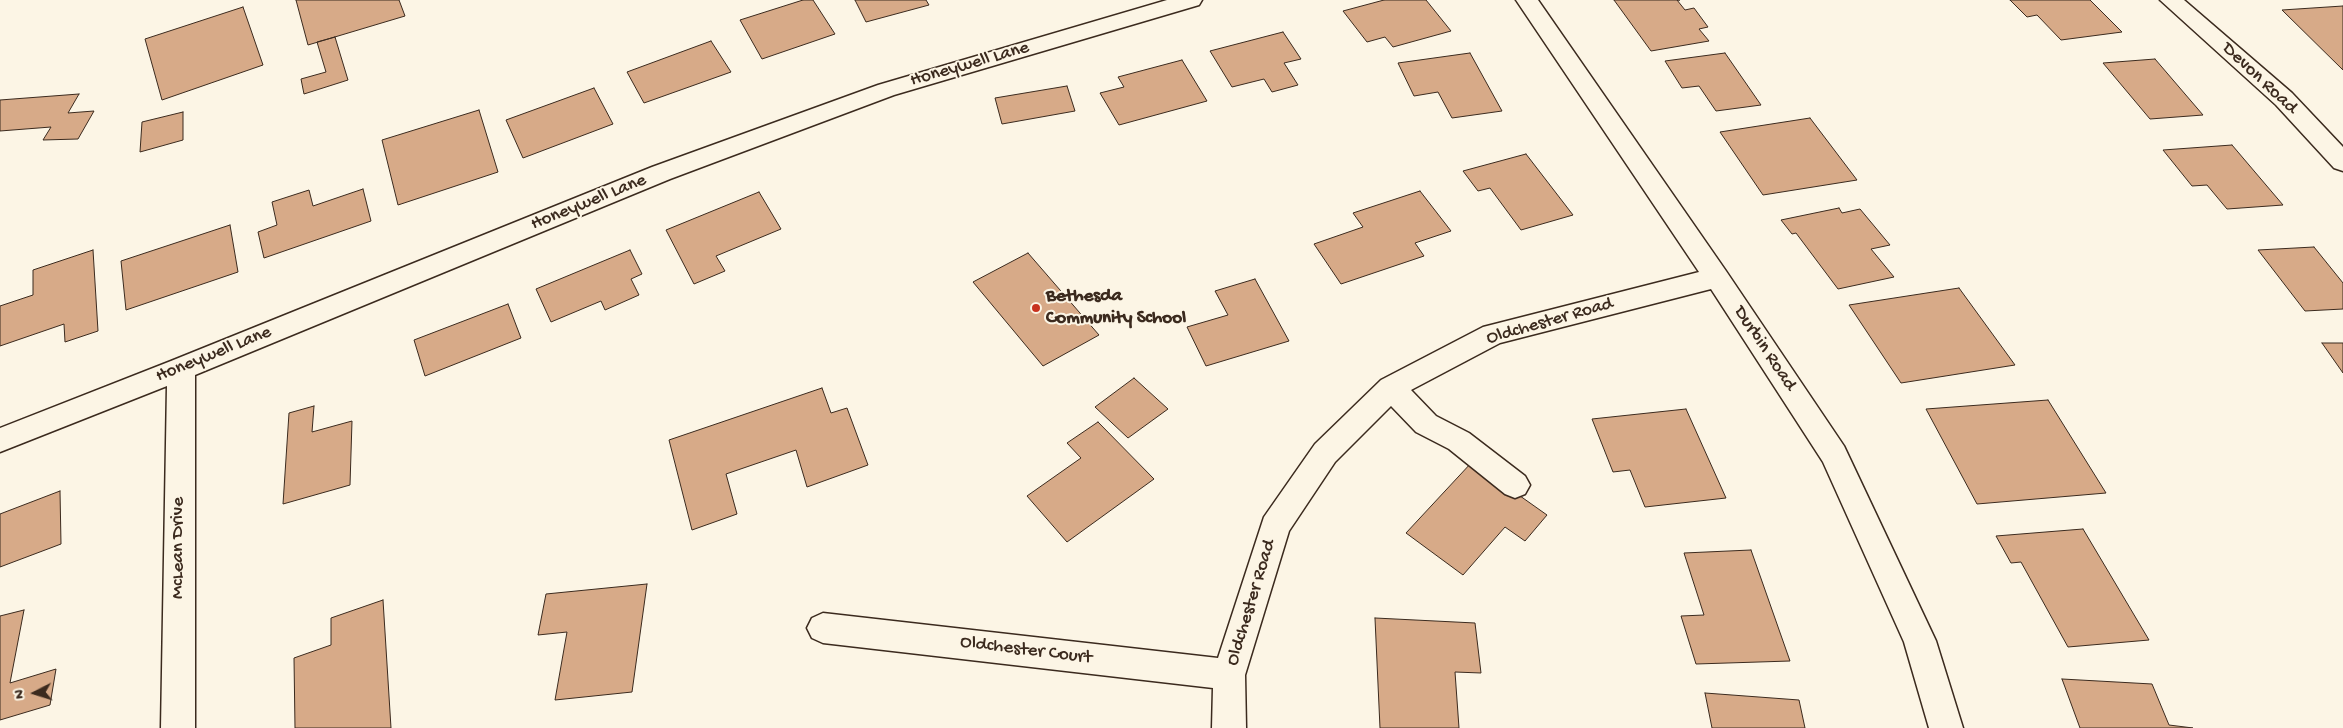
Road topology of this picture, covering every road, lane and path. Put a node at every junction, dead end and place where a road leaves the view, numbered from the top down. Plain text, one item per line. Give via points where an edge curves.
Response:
1 (1191, 0) edge
2 (1527, 0) edge
3 (2171, 0) edge
4 (2343, 162) edge
5 (1717, 278) junction
6 (180, 369) junction
7 (1391, 388) junction
8 (0, 440) edge
9 (1514, 485) dead end
10 (823, 628) dead end
11 (1230, 675) junction
12 (178, 728) edge
13 (1229, 728) edge
14 (1946, 728) edge

1 - 6 street, Honeywell Lane via 876,93 661,173
2 - 5 street, Durbin Road
3 - 4 street, Devon Road via 2284,99
5 - 7 street, Oldchester Road via 1493,334
5 - 14 street, Durbin Road via 1834,455 1920,641
6 - 8 street, Honeywell Lane
6 - 12 street, McLean Drive
7 - 9 street via 1426,424 1459,441
7 - 11 street, Oldchester Road via 1325,452 1275,526
10 - 11 street, Oldchester Court
11 - 13 street, Oldchester Road

